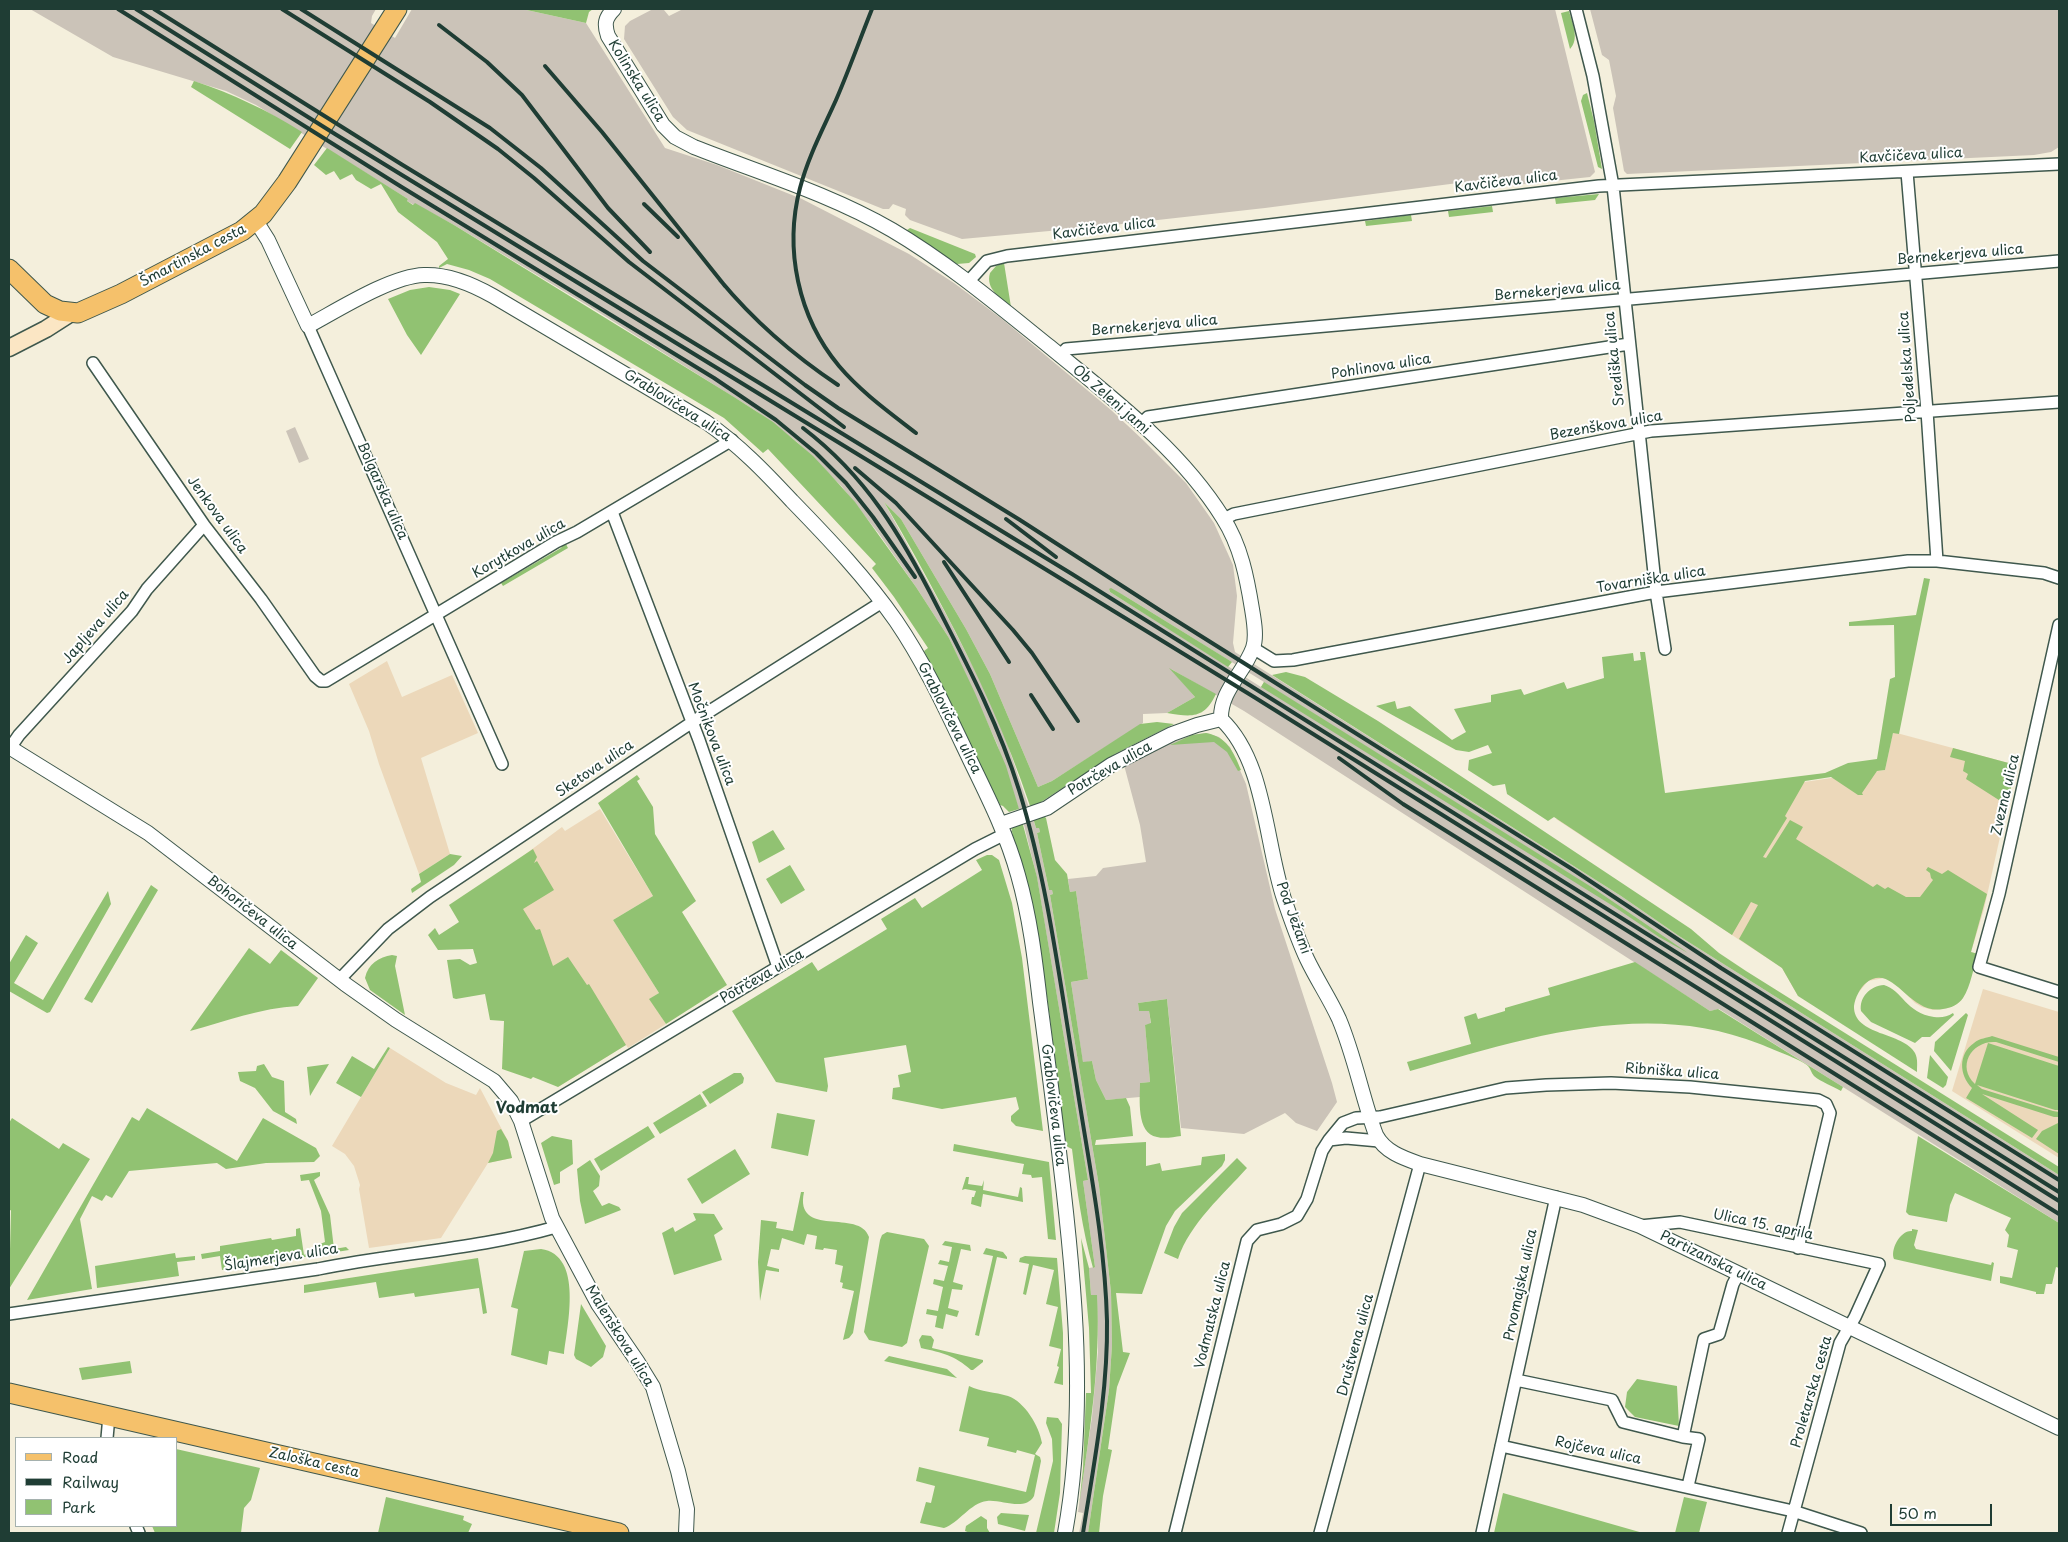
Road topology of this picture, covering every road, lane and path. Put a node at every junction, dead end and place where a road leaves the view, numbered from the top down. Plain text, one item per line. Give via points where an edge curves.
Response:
1 (397, 9) edge
2 (614, 9) edge
3 (1576, 9) edge
4 (2059, 164) edge
5 (1907, 172) junction
6 (1613, 186) junction
7 (800, 188) joint
8 (256, 221) junction
9 (2059, 261) edge
10 (9, 270) edge
11 (1916, 274) junction
12 (968, 282) junction
13 (1624, 300) junction
14 (71, 314) junction
15 (308, 326) junction
16 (1629, 344) junction
17 (9, 348) edge
18 (1060, 356) junction
19 (93, 363) dead end
20 (2059, 402) edge
21 (1927, 411) junction
22 (1144, 421) junction
23 (1638, 433) junction
24 (732, 440) junction
25 (612, 512) junction
26 (1224, 518) junction
27 (204, 525) junction
28 (1937, 561) junction
29 (2059, 578) edge
30 (1656, 592) junction
31 (882, 602) junction
32 (437, 615) junction
33 (2059, 625) edge
34 (1254, 648) junction
35 (1665, 649) dead end
36 (321, 680) joint
37 (1221, 719) junction
38 (691, 723) junction
39 (9, 747) edge
40 (502, 764) dead end
41 (1003, 829) junction
42 (778, 967) junction
43 (340, 980) junction
44 (2059, 992) edge
45 (1369, 1116) junction
46 (521, 1121) junction
47 (1329, 1140) junction
48 (1379, 1141) junction
49 (1420, 1164) junction
50 (1556, 1197) junction
51 (1640, 1226) junction
52 (556, 1227) junction
53 (1798, 1248) junction
54 (1878, 1264) joint
55 (1738, 1273) junction
56 (9, 1314) edge
57 (1848, 1327) junction
58 (1516, 1380) junction
59 (9, 1393) edge
60 (109, 1416) junction
61 (2059, 1428) edge
62 (107, 1437) edge
63 (1683, 1437) junction
64 (1501, 1446) junction
65 (1688, 1486) junction
66 (1793, 1511) junction
67 (619, 1533) edge
68 (686, 1533) edge
69 (1065, 1533) edge
70 (1175, 1533) edge
71 (1320, 1533) edge
72 (1482, 1533) edge
73 (1788, 1533) edge
74 (1861, 1533) edge

1 - 8 main road, Šmartinska cesta via 294,172
2 - 7 street, Kolinska ulica via 606,19 608,36 671,133 694,147
3 - 6 street, Središka ulica via 1593,76
4 - 5 street, Kavčičeva ulica
5 - 6 street, Kavčičeva ulica
5 - 11 street, Poljedelska ulica
6 - 12 street, Kavčičeva ulica via 1007,256 987,261
6 - 13 street, Središka ulica
7 - 12 street, Ob Zeleni jami via 859,212 892,230
8 - 14 main road, Šmartinska cesta via 120,294 90,309
8 - 15 street, Bolgarska ulica
9 - 11 street, Bernekerjeva ulica
10 - 14 main road via 45,304
11 - 13 street, Bernekerjeva ulica
11 - 21 street, Poljedelska ulica
12 - 18 street, Ob Zeleni jami
13 - 16 street, Središka ulica
13 - 18 street, Bernekerjeva ulica via 1066,349
14 - 17 main road, Šmartinska cesta
15 - 24 street, Grablovičeva ulica via 409,277 429,275 457,279 493,296 620,370
15 - 32 street, Bolgarska ulica
16 - 22 street, Pohlinova ulica
16 - 23 street, Središka ulica
18 - 22 street, Ob Zeleni jami
19 - 27 street, Jenkova ulica
20 - 21 street, Bezenškova ulica
21 - 23 street, Bezenškova ulica
21 - 28 street, Poljedelska ulica
22 - 26 street, Ob Zeleni jami
23 - 26 street, Bezenškova ulica
23 - 30 street, Središka ulica
24 - 25 street, Korytkova ulica
24 - 31 street, Grablovičeva ulica via 826,537
25 - 32 street, Korytkova ulica via 556,542
25 - 38 street, Močnikova ulica
26 - 34 street, Ob Zeleni jami via 1245,570 1253,611
27 - 36 street, Jenkova ulica
27 - 39 street, Japljeva ulica via 132,612
28 - 29 street, Tovarniška ulica via 2044,573
28 - 30 street, Tovarniška ulica
30 - 34 street, Tovarniška ulica via 1293,660 1274,661
30 - 35 street, Središka ulica
31 - 38 street, Sketova ulica
31 - 41 street, Grablovičeva ulica via 929,675
32 - 36 street, Korytkova ulica via 326,681
32 - 40 street, Bolgarska ulica
33 - 44 street, Zvezna ulica via 2001,885 1979,967
34 - 37 street via 1223,701
37 - 41 street, Potrčeva ulica via 1172,734 1104,769 1047,808
37 - 45 street, Pod Ježami via 1238,741 1252,770 1286,905 1306,957 1339,1019
38 - 42 street, Močnikova ulica
38 - 43 street, Sketova ulica via 414,909 377,940
39 - 43 street, Bohoričeva ulica via 148,833
41 - 42 street, Potrčeva ulica
41 - 69 street, Grablovičeva ulica via 1019,878 1032,940 1070,1250 1075,1322 1076,1437
42 - 46 street, Potrčeva ulica
43 - 46 street, Bohoričeva ulica via 494,1082 511,1100
45 - 47 street, Vodmatska ulica via 1343,1123
45 - 48 street
45 - 53 street, Ribniška ulica via 1380,1117 1506,1088 1611,1083 1720,1090 1823,1102 1830,1113
46 - 52 street, Malenškova ulica
47 - 48 street
47 - 70 street, Vodmatska ulica via 1322,1151 1308,1199 1297,1216 1257,1230 1247,1241
48 - 49 street, Partizanska ulica via 1395,1154
49 - 50 street, Partizanska ulica
49 - 71 street, Društvena ulica
50 - 51 street, Partizanska ulica
50 - 58 street, Prvomajska ulica
51 - 53 street, Ulica 15. aprila via 1680,1222
51 - 55 street, Partizanska ulica
52 - 56 street, Šlajmerjeva ulica via 318,1269
52 - 68 street, Malenškova ulica via 598,1304 653,1387 687,1510
53 - 54 street, Ulica 15. aprila
54 - 57 street, Proletarska cesta
55 - 57 street, Partizanska ulica
55 - 63 street via 1719,1334 1704,1339
57 - 61 street, Partizanska ulica
57 - 66 street, Proletarska cesta via 1840,1343
58 - 63 street via 1612,1400 1623,1422
58 - 64 street, Prvomajska ulica
59 - 60 main road, Zaloška cesta
60 - 62 street
60 - 67 main road, Zaloška cesta
63 - 65 street via 1699,1440
64 - 65 street, Rojčeva ulica
64 - 72 street, Prvomajska ulica
65 - 66 street, Rojčeva ulica
66 - 73 street, Proletarska cesta
66 - 74 street, Rojčeva ulica

